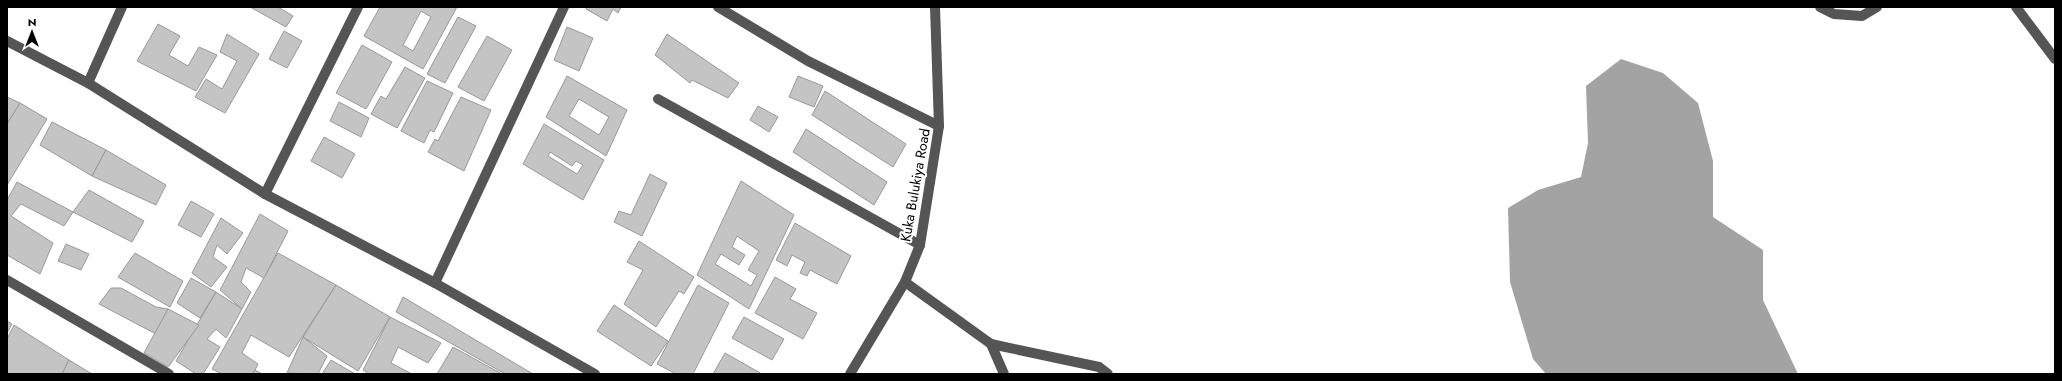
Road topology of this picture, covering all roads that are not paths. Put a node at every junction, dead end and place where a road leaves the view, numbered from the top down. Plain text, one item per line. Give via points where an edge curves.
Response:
1 (122, 7) edge
2 (358, 7) edge
3 (564, 7) edge
4 (718, 7) edge
5 (935, 7) edge
6 (1820, 7) edge
7 (1877, 7) edge
8 (2016, 7) edge
9 (7, 41) edge
10 (2055, 59) edge
11 (88, 83) junction
12 (658, 99) dead end
13 (939, 126) junction
14 (265, 194) junction
15 (920, 245) junction
16 (7, 280) edge
17 (905, 282) junction
18 (435, 283) junction
19 (991, 344) junction
20 (168, 374) edge
21 (595, 374) edge
22 (850, 374) edge
23 (1004, 374) edge
24 (1108, 374) edge

1 - 11 street
2 - 14 street
3 - 18 street
4 - 13 street via 808,61
5 - 13 street, Kuka Bulukiya Road
6 - 7 street via 1834,14 1862,16
8 - 10 street
9 - 11 street
11 - 14 street
12 - 15 street
13 - 15 street, Kuka Bulukiya Road
14 - 18 street
15 - 17 street, Kuka Bulukiya Road
16 - 20 street
17 - 19 street
17 - 22 street, Kuka Bulukiya Road
18 - 21 street
19 - 23 street
19 - 24 street via 1099,367

